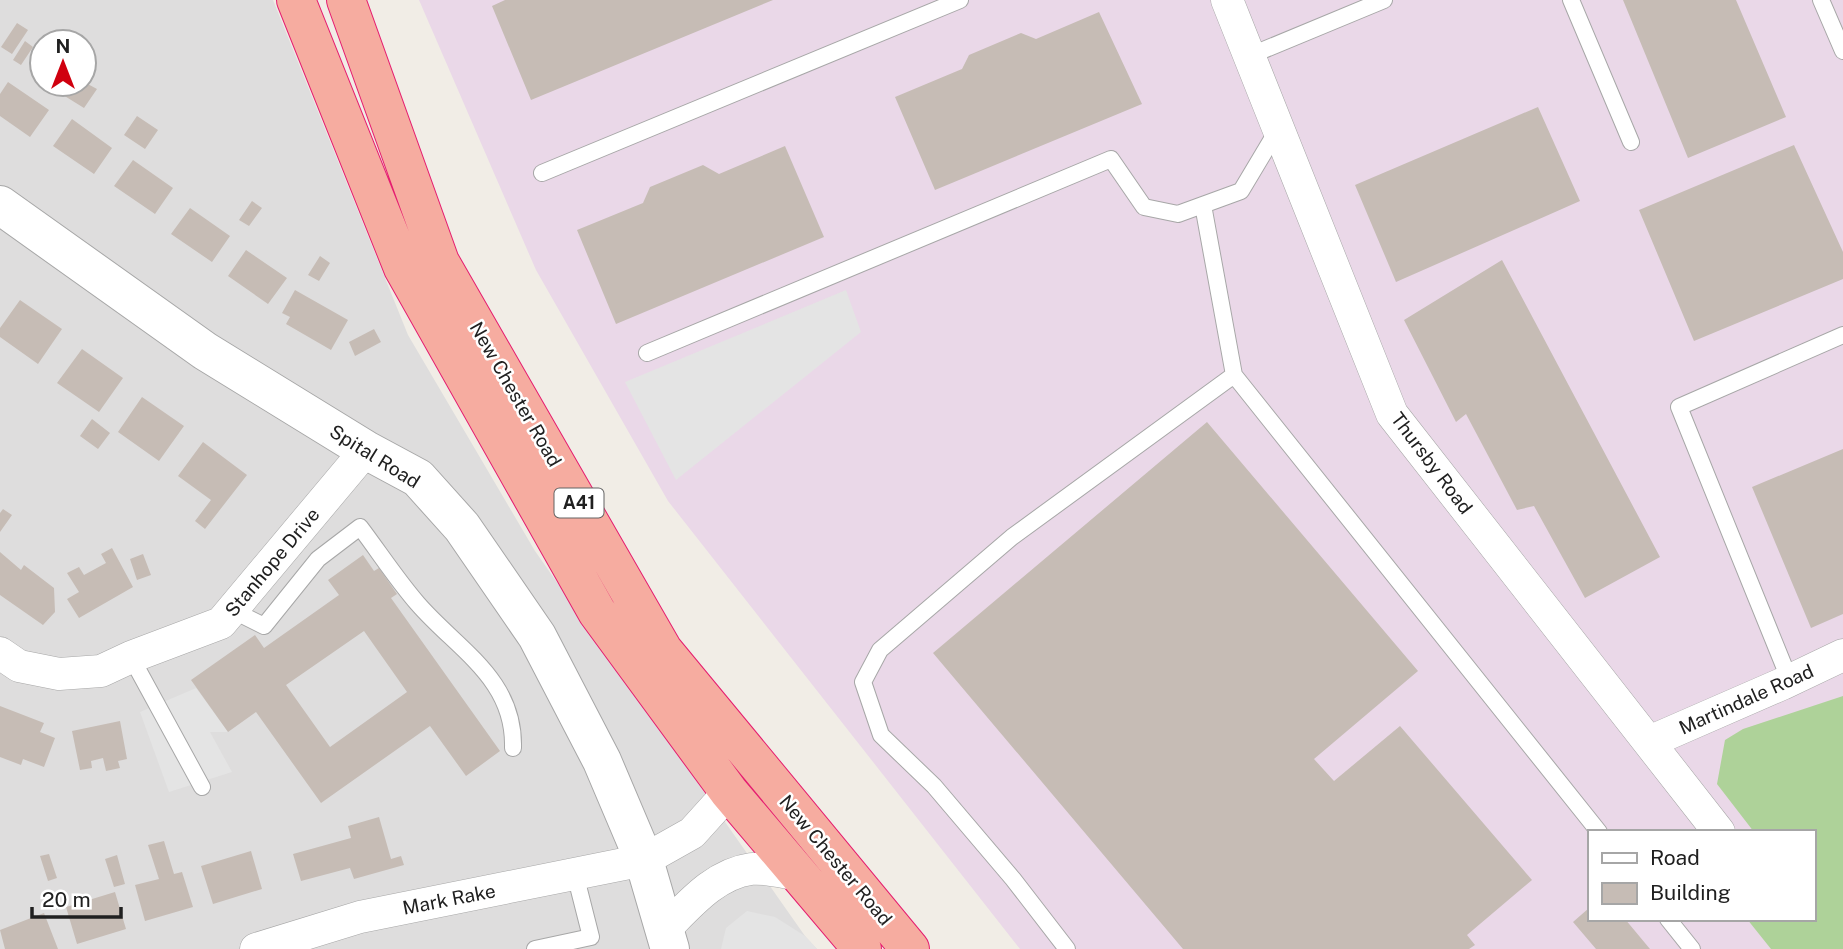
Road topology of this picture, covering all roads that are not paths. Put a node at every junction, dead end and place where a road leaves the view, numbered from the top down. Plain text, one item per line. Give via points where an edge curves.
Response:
1 (296, 0) edge
2 (346, 0) edge
3 (960, 0) edge
4 (1227, 0) edge
5 (1384, 0) edge
6 (1571, 0) edge
7 (1821, 0) edge
8 (1843, 51) edge
9 (1249, 56) junction
10 (1278, 129) junction
11 (1631, 142) dead end
12 (542, 173) dead end
13 (0, 205) edge
14 (1203, 205) junction
15 (1843, 335) edge
16 (646, 353) dead end
17 (1234, 375) junction
18 (366, 450) junction
19 (300, 554) junction
20 (0, 653) edge
21 (1843, 655) edge
22 (131, 657) junction
23 (1790, 681) junction
24 (1649, 741) junction
25 (513, 748) dead end
26 (202, 787) dead end
27 (729, 792) junction
28 (1596, 830) edge
29 (1717, 830) edge
30 (644, 860) junction
31 (575, 874) junction
32 (801, 875) junction
33 (1670, 921) edge
34 (667, 939) edge
35 (256, 949) edge
36 (535, 949) edge
37 (862, 949) edge
38 (910, 949) edge
39 (1067, 949) edge
40 (1692, 949) edge

1 - 27 highway, New Chester Road / A41 via 404,268 597,612
2 - 38 highway, New Chester Road / A41 via 440,262 663,650
3 - 12 lane
4 - 9 street, Thursby Road
5 - 9 lane
6 - 11 lane
7 - 8 lane
9 - 10 street, Thursby Road
10 - 14 lane via 1241,191
10 - 24 street, Thursby Road via 1392,414
13 - 18 street, Spital Road via 205,351
14 - 16 lane via 1178,214 1144,207 1111,159
14 - 17 lane
15 - 23 lane via 1679,407
17 - 28 lane
17 - 39 lane via 1012,537 880,650 863,682 881,735 934,786
18 - 19 street, Stanhope Drive
18 - 30 street, Spital Road via 418,478 462,527 537,636 602,761
19 - 22 street, Stanhope Drive via 221,623
19 - 25 lane via 318,559 360,527 419,605 491,676 514,730
20 - 22 street, Stanhope Drive via 19,666 59,674 101,671
21 - 23 street, Martindale Road
22 - 26 lane
23 - 24 street, Martindale Road
24 - 29 street, Thursby Road
27 - 30 street, Mark Rake via 692,833
27 - 32 highway, New Chester Road / A41
30 - 31 street, Mark Rake
30 - 34 street, Spital Road
31 - 35 street, Mark Rake via 360,917
31 - 36 lane via 591,937
32 - 34 street via 752,868 723,877 696,897
32 - 37 highway, New Chester Road / A41
33 - 40 lane

